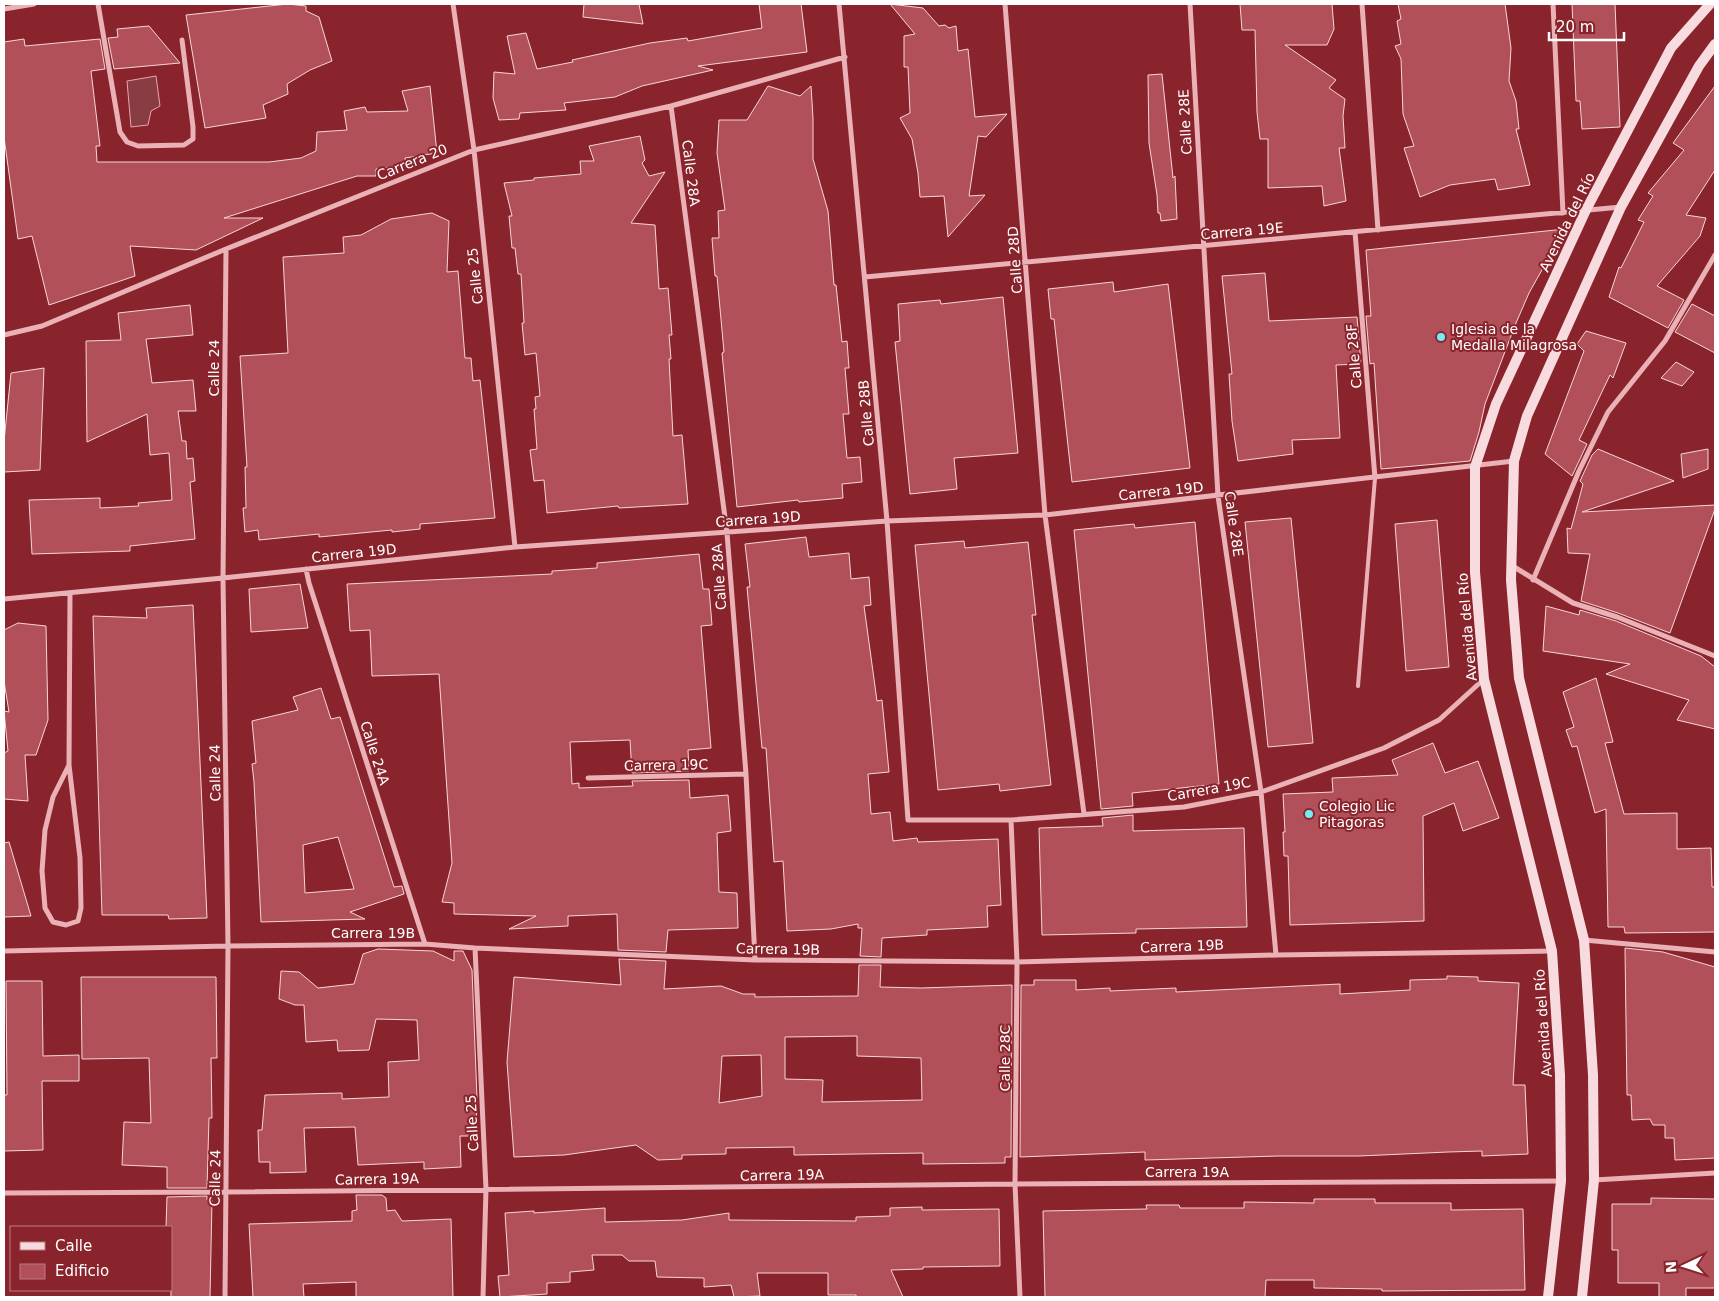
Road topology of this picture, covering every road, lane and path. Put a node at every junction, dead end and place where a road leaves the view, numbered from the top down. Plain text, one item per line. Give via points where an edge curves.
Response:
1 (34, 4) edge
2 (98, 4) edge
3 (453, 4) edge
4 (839, 4) edge
5 (1006, 4) edge
6 (1190, 4) edge
7 (1362, 4) edge
8 (1553, 4) edge
9 (1710, 4) edge
10 (4, 9) edge
11 (182, 40) dead end
12 (1715, 44) edge
13 (845, 57) junction
14 (671, 106) junction
15 (474, 150) junction
16 (1621, 207) junction
17 (1586, 210) junction
18 (1563, 213) junction
19 (1378, 230) junction
20 (1355, 232) junction
21 (1204, 246) junction
22 (226, 249) junction
23 (1715, 254) edge
24 (1026, 262) junction
25 (865, 277) junction
26 (4, 335) edge
27 (1514, 461) junction
28 (1475, 467) junction
29 (1375, 478) junction
30 (1218, 496) junction
31 (1045, 515) junction
32 (887, 521) junction
33 (727, 533) junction
34 (515, 548) junction
35 (1511, 565) junction
36 (306, 569) junction
37 (223, 578) junction
38 (1533, 580) junction
39 (70, 593) junction
40 (4, 599) edge
41 (1715, 656) edge
42 (1484, 679) junction
43 (1358, 686) dead end
44 (69, 765) junction
45 (746, 774) junction
46 (588, 778) dead end
47 (1261, 792) junction
48 (1084, 814) junction
49 (908, 820) joint
50 (1011, 820) junction
51 (1584, 940) junction
52 (425, 944) junction
53 (228, 946) junction
54 (475, 948) junction
55 (4, 951) edge
56 (1552, 951) junction
57 (1715, 952) edge
58 (1276, 954) junction
59 (755, 960) junction
60 (1017, 962) junction
61 (1715, 1173) edge
62 (1594, 1180) junction
63 (1561, 1181) junction
64 (1015, 1184) junction
65 (486, 1189) junction
66 (227, 1192) junction
67 (4, 1193) edge
68 (225, 1297) edge
69 (482, 1297) edge
70 (1020, 1297) edge
71 (1548, 1297) edge
72 (1582, 1297) edge

1 - 10 street
2 - 11 street via 120,132 127,142 138,146 184,145 193,140
3 - 15 street, Calle 25
4 - 13 street, Calle 28B
5 - 24 street, Calle 28D
6 - 21 street, Calle 28E
7 - 19 street
8 - 18 street
9 - 17 main road, Avenida del Río via 1671,48
12 - 16 main road via 1699,66
13 - 14 street, Carrera 20
13 - 25 street, Calle 28B
14 - 15 street, Carrera 20
14 - 33 street, Calle 28A
15 - 22 street, Carrera 20
15 - 34 street, Calle 25
16 - 17 street, Carrera 19E
16 - 27 main road via 1527,416
17 - 18 street, Carrera 19E
17 - 28 main road, Avenida del Río via 1496,404
18 - 19 street, Carrera 19E
19 - 20 street, Carrera 19E
20 - 21 street, Carrera 19E
20 - 29 street, Calle 28F
21 - 24 street, Carrera 19E
21 - 30 street, Calle 28E
22 - 26 street, Carrera 20 via 42,326
22 - 37 street, Calle 24
23 - 38 street via 1665,341 1608,412
24 - 25 street, Carrera 19E
24 - 31 street, Calle 28D
25 - 32 street, Calle 28B
27 - 28 street, Carrera 19D
27 - 35 main road
28 - 29 street, Carrera 19D
28 - 42 main road, Avenida del Río via 1475,572
29 - 30 street, Carrera 19D
29 - 43 lane
30 - 31 street, Carrera 19D
30 - 47 street, Calle 28E
31 - 32 street, Carrera 19D
31 - 48 street, Calle 28D
32 - 33 street, Carrera 19D
32 - 49 street, Calle 28B
33 - 34 street, Carrera 19D
33 - 45 street, Calle 28A
34 - 36 street, Carrera 19D
35 - 38 street
35 - 51 main road via 1518,678
36 - 37 street, Carrera 19D
36 - 52 street, Calle 24A
37 - 39 street, Carrera 19D
37 - 53 street, Calle 24
38 - 41 street via 1574,603
39 - 40 street, Carrera 19D
39 - 44 street
42 - 47 street, Carrera 19C via 1439,720 1384,748
42 - 56 main road, Avenida del Río
44 - 44 street via 53,797 44,830 42,871 45,908 53,922 66,925 78,921 81,908 80,858
45 - 46 street, Carrera 19C
45 - 59 street, Calle 28A
47 - 48 street, Carrera 19C via 1184,807
47 - 58 street, Calle 28E
48 - 50 street, Carrera 19C
49 - 50 street, Carrera 19C
50 - 60 street, Calle 28C
51 - 57 street
51 - 62 main road via 1593,1075
52 - 53 street, Carrera 19B
52 - 54 street, Carrera 19B
53 - 55 street, Carrera 19B
53 - 66 street, Calle 24
54 - 59 street, Carrera 19B
54 - 65 street, Calle 25
56 - 58 street, Carrera 19B
56 - 63 main road, Avenida del Río via 1560,1075
58 - 60 street, Carrera 19B
59 - 60 street, Carrera 19B
60 - 64 street, Calle 28C
61 - 62 street
62 - 72 main road
63 - 64 street, Carrera 19A
63 - 71 main road, Avenida del Río
64 - 65 street, Carrera 19A
64 - 70 street, Calle 28C
65 - 66 street, Carrera 19A
65 - 69 street, Calle 25
66 - 67 street, Carrera 19A
66 - 68 street, Calle 24

